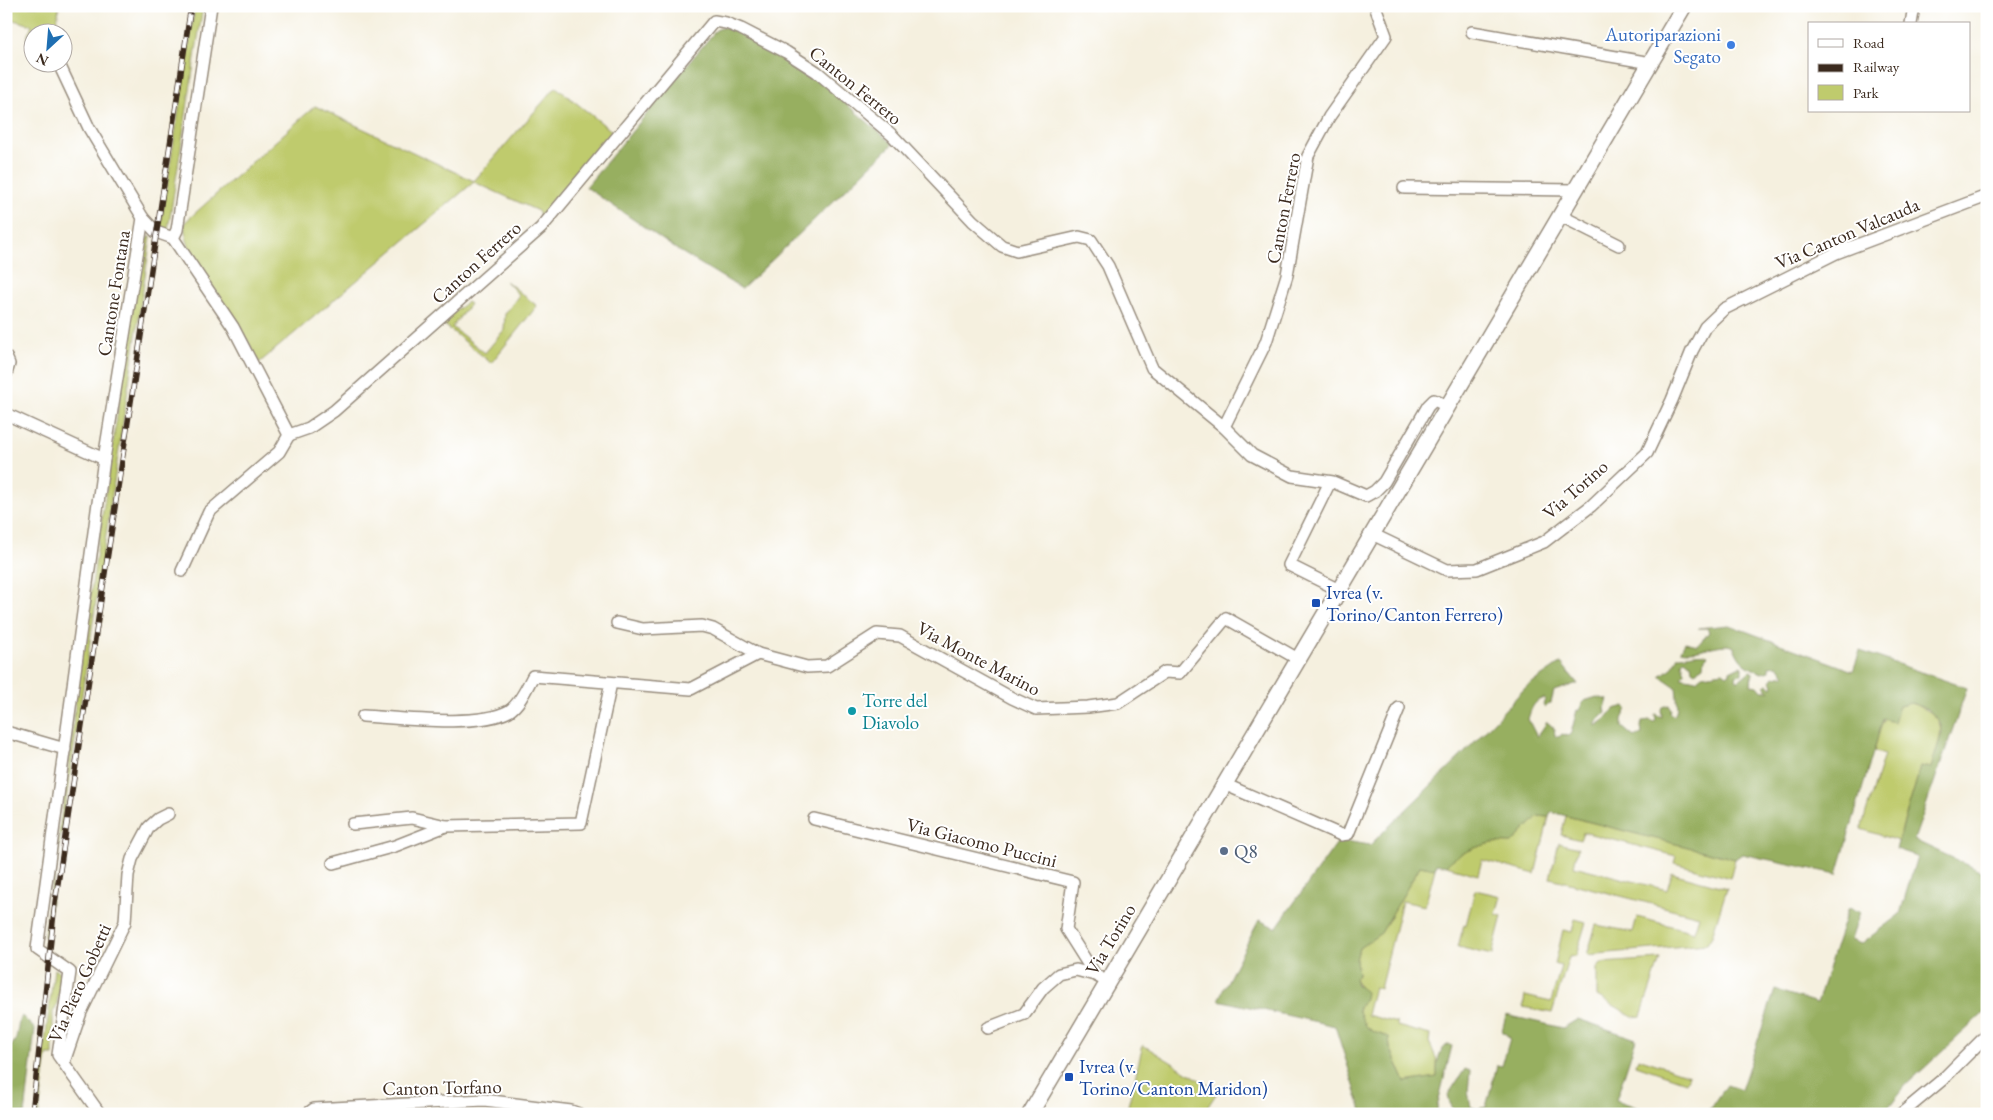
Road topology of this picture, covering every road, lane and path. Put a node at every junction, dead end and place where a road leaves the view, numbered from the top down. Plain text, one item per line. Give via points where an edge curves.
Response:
1 (211, 6) edge
2 (1375, 6) edge
3 (1684, 6) edge
4 (1914, 6) edge
5 (1911, 22) edge
6 (1472, 32) dead end
7 (1651, 63) junction
8 (63, 72) edge
9 (1404, 188) dead end
10 (1575, 190) junction
11 (1987, 196) edge
12 (1561, 216) junction
13 (143, 218) junction
14 (173, 238) junction
15 (1620, 245) dead end
16 (1724, 309) joint
17 (6, 357) edge
18 (6, 374) edge
19 (1447, 406) junction
20 (6, 414) edge
21 (1224, 427) junction
22 (288, 434) junction
23 (104, 459) junction
24 (1330, 482) junction
25 (1372, 534) junction
26 (182, 571) dead end
27 (1339, 590) junction
28 (617, 623) dead end
29 (758, 654) junction
30 (1298, 659) junction
31 (611, 683) junction
32 (1399, 708) dead end
33 (364, 716) dead end
34 (6, 732) edge
35 (64, 749) junction
36 (1224, 784) junction
37 (168, 814) dead end
38 (814, 819) dead end
39 (353, 824) dead end
40 (446, 826) junction
41 (333, 862) dead end
42 (1102, 978) junction
43 (988, 1028) dead end
44 (1987, 1035) edge
45 (64, 1062) junction
46 (1903, 1113) edge
47 (100, 1114) edge
48 (306, 1114) edge
49 (579, 1114) edge
50 (1030, 1114) edge

1 - 14 street via 177,230
2 - 21 street, Canton Ferrero via 1386,36 1329,117 1308,156 1287,275 1266,342
3 - 7 street, Via Torino
4 - 5 street
6 - 7 street
7 - 10 street, Via Torino
8 - 13 street, Cantone Fontana via 89,128
9 - 10 street
10 - 12 street, Via Torino
11 - 16 street, Via Canton Valcauda via 1836,253
12 - 15 street
12 - 19 street, Via Torino
13 - 14 street via 156,232
13 - 23 street, Cantone Fontana
14 - 22 street via 232,328
16 - 25 street, Via Torino via 1705,327 1647,453 1591,506 1544,542 1477,569 1447,570
17 - 18 street via 9,364
19 - 24 street, Canton Ferrero via 1434,400 1428,406 1384,482 1375,491 1366,496
19 - 25 street, Via Torino
20 - 23 street
21 - 22 street, Canton Ferrero via 1152,368 1108,266 1091,240 1079,237 1017,251 1002,246 973,221 892,135 817,72 741,29 714,21 541,228 334,411 309,428
21 - 24 street, Canton Ferrero via 1252,455 1292,476
22 - 26 street via 280,452 210,512
23 - 35 street, Cantone Fontana
24 - 27 street via 1289,565
25 - 27 street, Via Torino
27 - 30 street, Via Torino
28 - 29 street, Via Monte Marino via 643,628 713,628
29 - 30 street, Via Monte Marino via 807,667 827,666 877,634 900,636 1036,709 1088,708 1118,702 1165,672 1180,673 1226,618
29 - 31 street via 691,689
30 - 36 street, Via Torino
31 - 33 street via 533,676 510,710 466,721
31 - 40 street via 581,823
32 - 36 street via 1348,834 1341,834
34 - 35 street
35 - 45 street, Via Piero Gobetti via 37,949 70,972 58,1055
36 - 42 street, Via Torino
37 - 45 street, Via Piero Gobetti via 149,827 132,859 125,922 81,1012
38 - 42 street, Via Giacomo Puccini via 1072,882 1066,929
39 - 40 street via 412,818
40 - 41 street via 395,846
42 - 43 street via 1076,970 1059,974 1043,988 1024,1014
42 - 50 street, Via Torino
44 - 46 street
45 - 47 street, Via Piero Gobetti
48 - 49 street, Canton Torfano via 314,1109 484,1100

